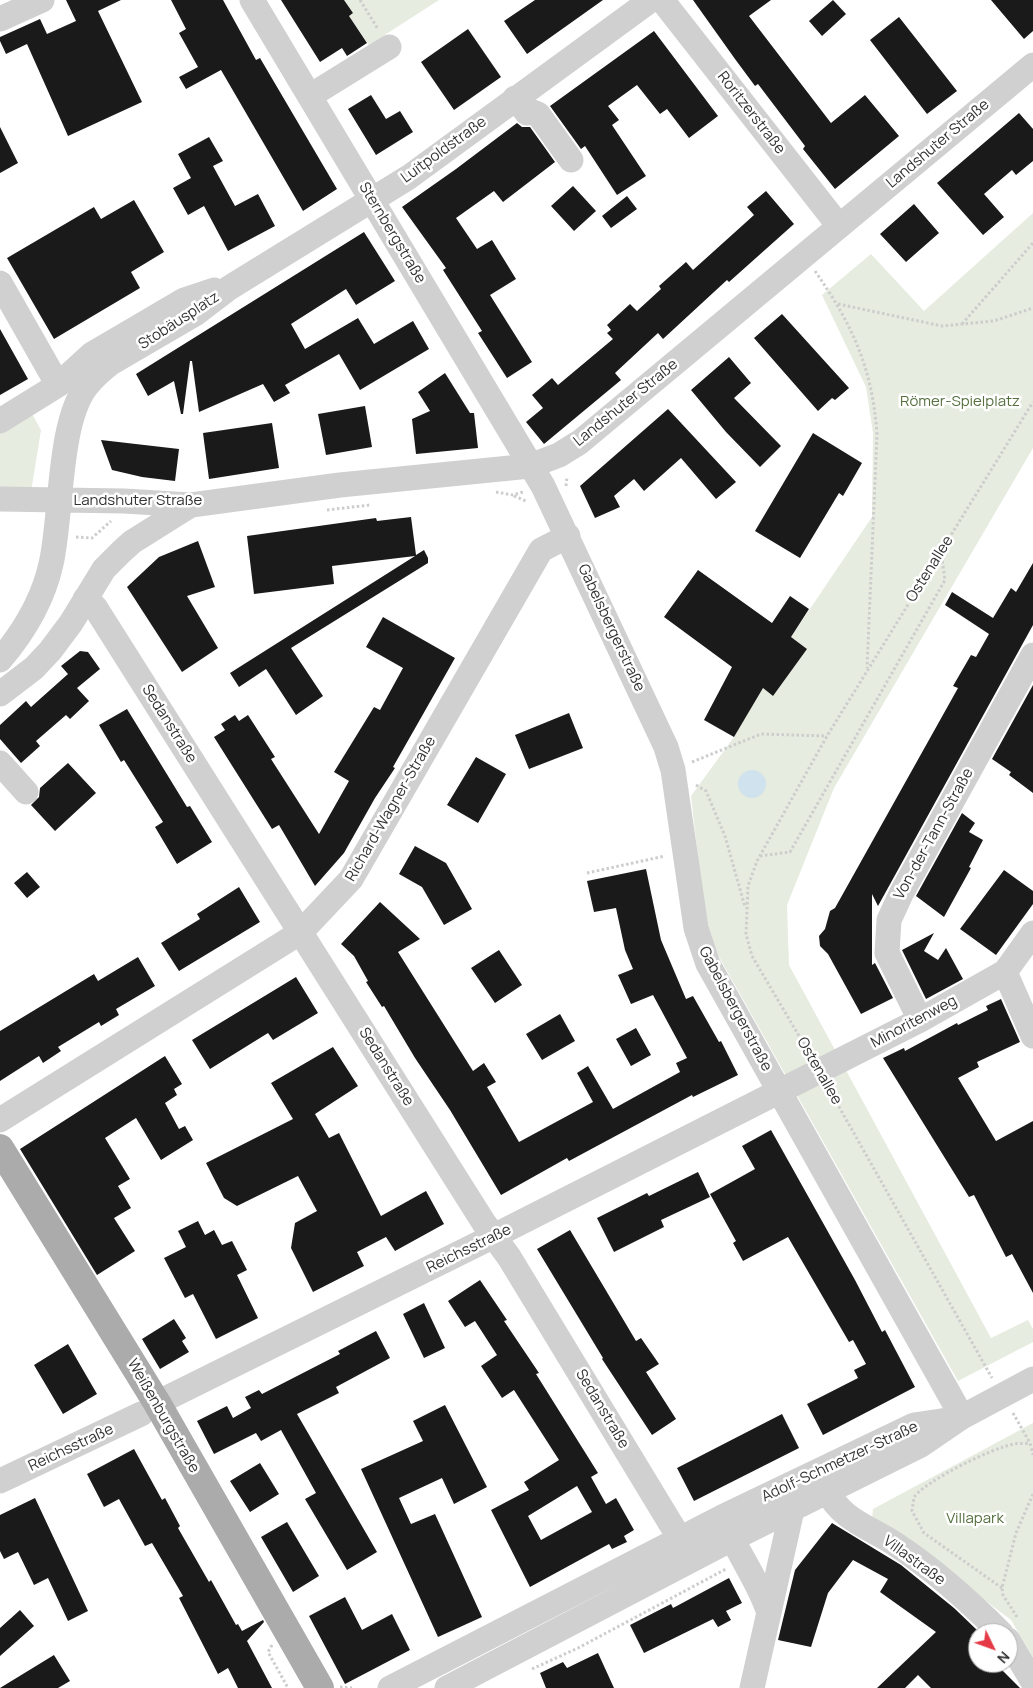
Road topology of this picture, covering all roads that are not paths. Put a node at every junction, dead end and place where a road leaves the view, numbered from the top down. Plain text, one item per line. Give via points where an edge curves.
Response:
1 (42, 0) edge
2 (252, 0) edge
3 (651, 0) edge
4 (662, 0) edge
5 (0, 19) edge
6 (388, 47) road end
7 (1033, 65) edge
8 (310, 96) junction
9 (515, 98) junction
10 (570, 160) dead end
11 (372, 199) junction
12 (839, 226) junction
13 (0, 283) edge
14 (228, 288) junction
15 (66, 378) junction
16 (0, 420) edge
17 (68, 431) junction
18 (530, 466) junction
19 (0, 499) edge
20 (60, 501) junction
21 (191, 505) junction
22 (568, 536) junction
23 (85, 599) junction
24 (1033, 654) edge
25 (0, 660) edge
26 (0, 694) edge
27 (0, 763) edge
28 (26, 792) dead end
29 (301, 932) junction
30 (1033, 933) edge
31 (1005, 972) junction
32 (920, 1020) junction
33 (1033, 1036) edge
34 (779, 1091) junction
35 (0, 1120) edge
36 (0, 1148) edge
37 (0, 1180) edge
38 (494, 1236) junction
39 (1033, 1379) edge
40 (149, 1408) junction
41 (962, 1417) junction
42 (0, 1481) edge
43 (828, 1491) junction
44 (792, 1510) junction
45 (727, 1528) junction
46 (680, 1539) junction
47 (768, 1610) junction
48 (998, 1623) edge
49 (1018, 1649) edge
50 (1033, 1682) edge
51 (300, 1688) edge
52 (320, 1688) edge
53 (390, 1688) edge
54 (447, 1688) edge
55 (752, 1688) edge

1 - 5 street
2 - 8 street, Sternbergstraße
3 - 9 street, Luitpoldstraße
4 - 12 street, Roritzerstraße
6 - 8 street
7 - 12 street, Landshuter Straße
8 - 11 street, Sternbergstraße
9 - 10 street via 527,113 538,114
9 - 11 street, Luitpoldstraße via 409,177
11 - 14 street, Luitpoldstraße
11 - 18 street, Sternbergstraße
12 - 18 street, Landshuter Straße via 580,442 559,455
13 - 15 street
14 - 15 street, Stobäusplatz via 211,290 169,308 92,354
14 - 17 street, Stobäusplatz via 195,314 100,372 86,388
15 - 16 street, Stobäusplatz
15 - 17 street via 68,389 64,405
17 - 20 street, Stobäusplatz
18 - 21 street, Landshuter Straße via 340,484
18 - 22 street, Gabelsbergerstraße
19 - 20 street, Landshuter Straße
20 - 21 street, Landshuter Straße
20 - 25 street, Stobäusplatz via 62,536 40,597 18,638
21 - 23 street via 126,546 104,569
22 - 29 street, Richard-Wagner-Straße via 541,550 351,879
22 - 34 street, Gabelsbergerstraße via 658,726 673,770 700,945
23 - 26 street via 50,652
23 - 29 street, Sedanstraße via 95,607
24 - 32 street, Von-der-Tann-Straße via 889,920 888,953
27 - 28 street
29 - 35 street, Richard-Wagner-Straße
29 - 38 street, Sedanstraße
30 - 31 street, Minoritenweg
31 - 32 street, Minoritenweg
31 - 33 street
32 - 34 street, Minoritenweg
34 - 38 street, Reichsstraße
34 - 41 street, Gabelsbergerstraße
36 - 40 main road, Weißenburgstraße
37 - 40 main road, Weißenburgstraße
38 - 40 street, Reichsstraße
38 - 46 street, Sedanstraße via 550,1321
39 - 41 street
40 - 42 street, Reichsstraße
40 - 51 main road, Weißenburgstraße
40 - 52 main road, Weißenburgstraße
41 - 43 street, Adolf-Schmetzer-Straße via 921,1445
41 - 45 street, Adolf-Schmetzer-Straße via 914,1425
43 - 44 street, Adolf-Schmetzer-Straße
43 - 48 street, Villastraße via 834,1505 853,1521 896,1545
44 - 45 street, Adolf-Schmetzer-Straße
44 - 47 street
45 - 46 street, Adolf-Schmetzer-Straße
45 - 47 street
45 - 54 street, Adolf-Schmetzer-Straße
46 - 53 street, Adolf-Schmetzer-Straße
47 - 55 street
49 - 50 street, Villastraße

